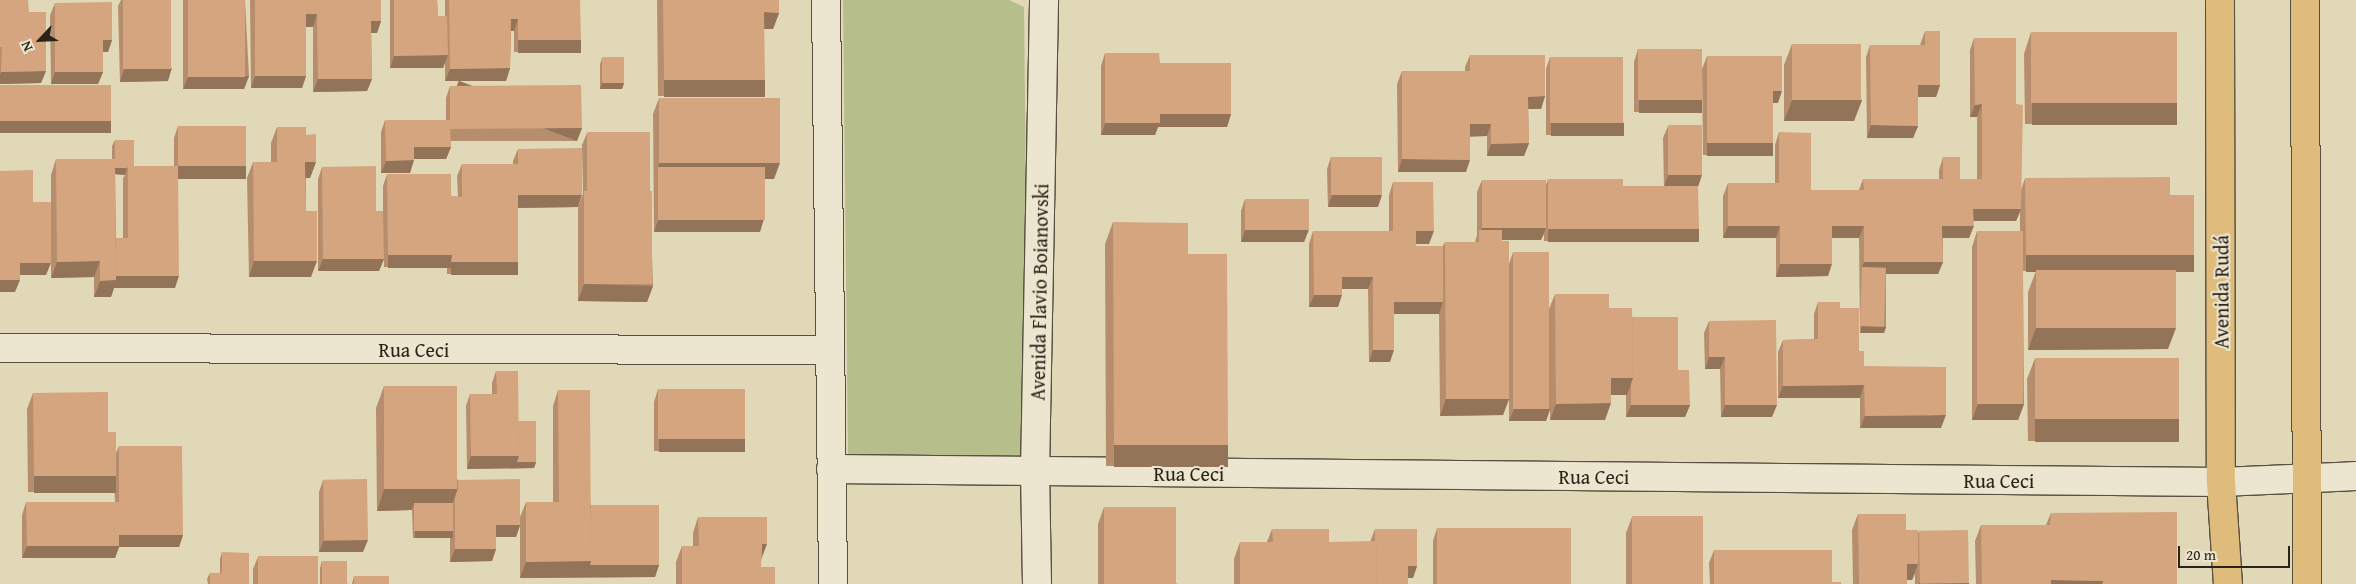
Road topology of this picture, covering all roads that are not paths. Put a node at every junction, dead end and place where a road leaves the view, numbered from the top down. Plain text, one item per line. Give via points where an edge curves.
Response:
1 (826, 0) edge
2 (1044, 0) edge
3 (2220, 0) edge
4 (2305, 0) edge
5 (0, 348) edge
6 (828, 350) junction
7 (831, 469) junction
8 (1035, 472) junction
9 (2356, 476) edge
10 (2305, 477) junction
11 (2221, 482) junction
12 (833, 584) edge
13 (1037, 584) edge
14 (2228, 584) edge
15 (2306, 584) edge

1 - 6 street
2 - 8 street, Avenida Flavio Boianovski
3 - 11 main road, Avenida Rudá
4 - 10 main road
5 - 6 street, Rua Ceci
6 - 7 street
7 - 8 street, Rua Ceci
7 - 12 street
8 - 11 street, Rua Ceci
8 - 13 street, Avenida Flavio Boianovski
9 - 10 street, Rua Ceci
10 - 11 street, Rua Ceci
10 - 15 main road
11 - 14 main road, Avenida Rudá

